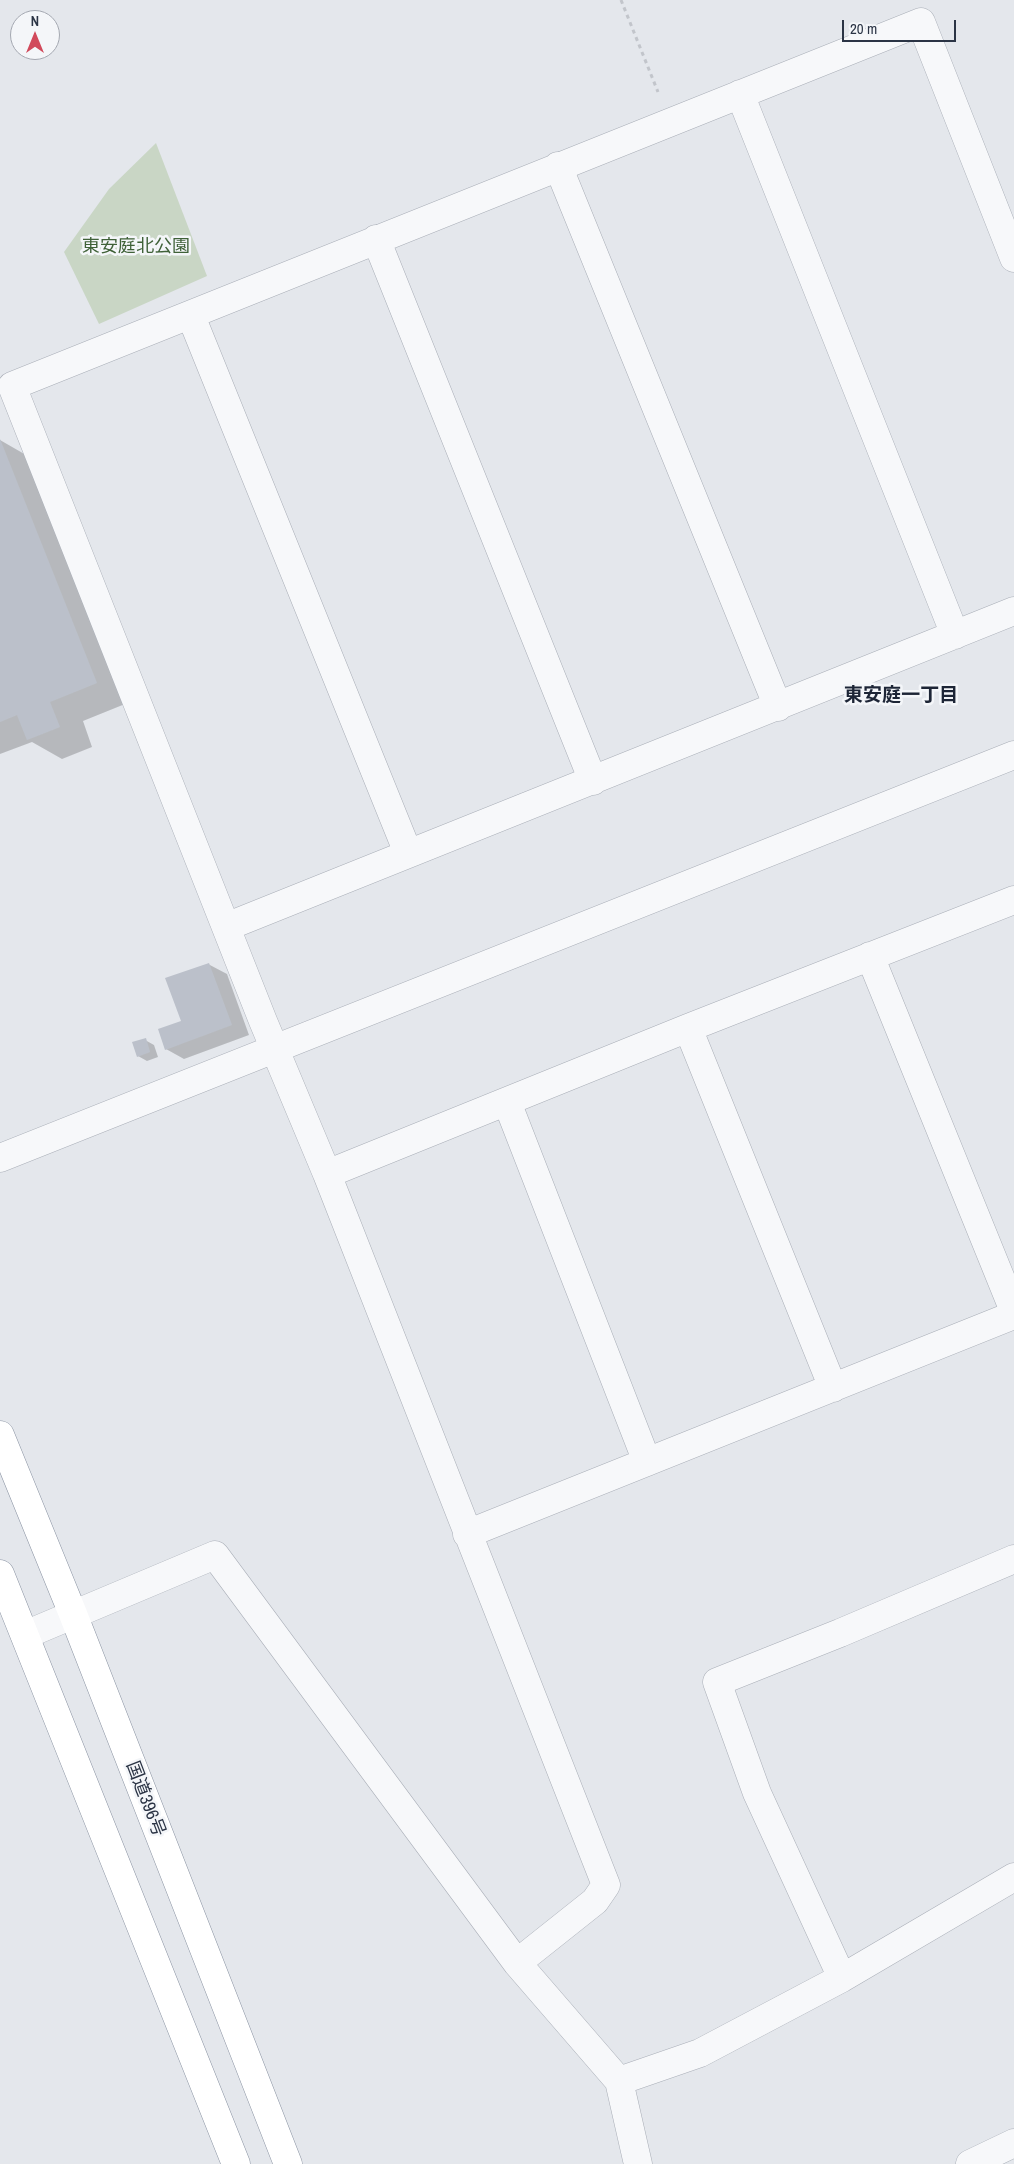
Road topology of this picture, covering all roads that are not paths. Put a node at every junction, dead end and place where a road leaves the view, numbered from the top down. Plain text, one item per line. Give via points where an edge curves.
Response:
1 (740, 94) junction
2 (558, 166) junction
3 (376, 239) junction
4 (1014, 258) edge
5 (190, 316) junction
6 (1014, 611) edge
7 (955, 635) junction
8 (778, 707) junction
9 (1014, 755) edge
10 (593, 781) junction
11 (408, 853) junction
12 (1014, 900) edge
13 (226, 927) junction
14 (870, 956) junction
15 (688, 1028) junction
16 (275, 1050) junction
17 (507, 1102) junction
18 (0, 1158) edge
19 (327, 1174) junction
20 (1014, 1311) edge
21 (1014, 1315) edge
22 (833, 1388) junction
23 (0, 1436) edge
24 (647, 1462) junction
25 (467, 1534) junction
26 (1014, 1559) edge
27 (0, 1574) edge
28 (73, 1614) junction
29 (24, 1635) junction
30 (1014, 1877) edge
31 (517, 1963) junction
32 (842, 1978) junction
33 (619, 2081) junction
34 (1014, 2143) edge
35 (236, 2164) edge
36 (288, 2164) edge
37 (638, 2164) edge
38 (970, 2164) edge

1 - 2 street
1 - 4 street via 921,22
1 - 7 street
2 - 3 street
2 - 8 street
3 - 5 street
3 - 10 street
5 - 11 street
5 - 13 street via 12,386
6 - 7 street
7 - 8 street
8 - 10 street
9 - 16 street
10 - 11 street
11 - 13 street
12 - 14 street
13 - 16 street
14 - 15 street
14 - 20 street
15 - 17 street
15 - 22 street
16 - 18 street
16 - 19 street
17 - 19 street
17 - 24 street
19 - 25 street
21 - 22 street
22 - 24 street
23 - 28 highway, 国道396号
24 - 25 street
25 - 31 street via 606,1885 595,1901
26 - 32 street via 717,1682 757,1793
27 - 29 highway
28 - 29 street
28 - 31 street via 215,1555
28 - 36 highway, 国道396号
29 - 35 highway
30 - 32 street
31 - 33 street
32 - 33 street via 700,2053
33 - 37 street
34 - 38 street

